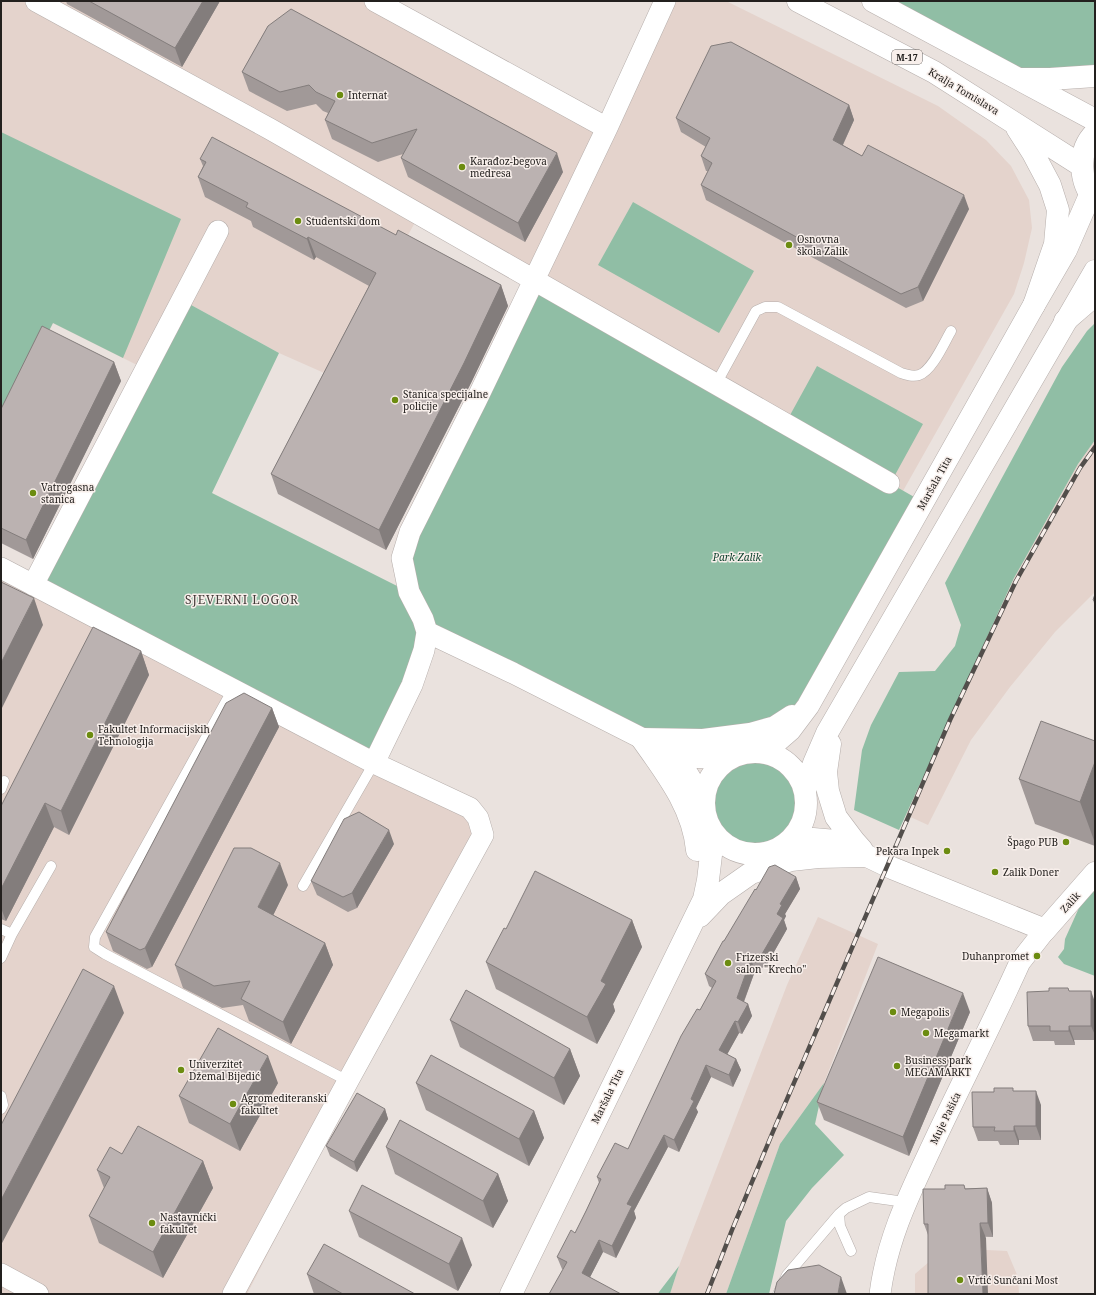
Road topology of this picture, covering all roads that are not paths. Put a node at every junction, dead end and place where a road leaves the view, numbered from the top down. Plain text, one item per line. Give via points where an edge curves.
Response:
1 (36, 1) edge
2 (375, 1) edge
3 (665, 1) edge
4 (798, 1) edge
5 (873, 1) edge
6 (1095, 76) edge
7 (1020, 79) junction
8 (1012, 120) junction
9 (1095, 120) edge
10 (607, 128) junction
11 (1095, 133) edge
12 (1082, 166) junction
13 (1093, 197) edge
14 (218, 231) dead end
15 (1095, 271) edge
16 (533, 280) junction
17 (1095, 296) edge
18 (1034, 305) junction
19 (1065, 321) junction
20 (951, 331) dead end
21 (716, 384) junction
22 (889, 483) dead end
23 (1, 568) edge
24 (33, 585) junction
25 (427, 632) junction
26 (233, 689) junction
27 (808, 706) junction
28 (832, 725) junction
29 (642, 739) junction
30 (746, 753) junction
31 (677, 756) junction
32 (374, 763) junction
33 (806, 795) junction
34 (705, 816) junction
35 (790, 841) junction
36 (836, 841) junction
37 (762, 854) junction
38 (868, 856) junction
39 (51, 866) dead end
40 (1095, 873) edge
41 (303, 886) dead end
42 (704, 899) junction
43 (688, 928) junction
44 (1, 929) edge
45 (1045, 930) junction
46 (12, 934) junction
47 (1, 958) edge
48 (348, 1081) junction
49 (1, 1096) edge
50 (1, 1109) edge
51 (905, 1202) junction
52 (839, 1214) junction
53 (851, 1251) dead end
54 (1, 1274) edge
55 (38, 1294) edge
56 (233, 1294) edge
57 (511, 1294) edge
58 (778, 1294) edge
59 (880, 1294) edge

1 - 16 street via 270,129
2 - 10 street
3 - 10 street
4 - 8 street, Kralja Tomislava / M-17 via 934,72
5 - 7 street
6 - 7 street
7 - 9 street
8 - 12 street, Kralja Tomislava / M-17
8 - 18 street via 1050,185 1058,210 1055,244
10 - 16 street
11 - 12 street via 1085,150
12 - 13 street via 1084,181
13 - 18 street, Maršala Tita
14 - 24 street
15 - 19 street
16 - 21 street
16 - 25 street via 410,532 402,558 409,592
17 - 19 street
18 - 27 street, Maršala Tita
19 - 28 street
20 - 21 lane via 929,369 920,375 910,376 778,307 765,307 756,311
21 - 22 street
23 - 24 street
24 - 26 street
25 - 29 street
25 - 32 street via 424,650 412,685
26 - 32 street
26 - 48 lane via 95,936 94,947
27 - 29 street via 775,727 750,734 703,740
27 - 30 street, Maršala Tita via 790,730 775,742
28 - 33 street via 814,763
28 - 38 street via 826,772 828,791 836,817
29 - 31 street
29 - 43 street via 687,809 696,836 697,889
30 - 31 street via 707,758
30 - 33 street via 771,754 786,762 798,775
30 - 34 street via 722,763 711,775 704,791
31 - 34 street via 692,781
32 - 41 lane
32 - 48 street via 470,808 478,818 483,835
33 - 35 street via 805,815 800,829
33 - 36 street
34 - 37 street via 716,838 730,848 746,854
34 - 42 street, Maršala Tita via 711,856
35 - 36 street
35 - 37 street via 777,850
36 - 38 street
37 - 42 street, Maršala Tita via 723,878
38 - 43 street via 791,860 751,873 721,894
38 - 45 street
39 - 46 lane
40 - 45 street, Zalik
42 - 43 street, Maršala Tita
43 - 57 street, Maršala Tita
44 - 46 lane
45 - 51 street, Muje Pašića via 1020,962
46 - 47 lane
48 - 56 street
49 - 50 lane
51 - 52 lane via 869,1197
51 - 59 street, Muje Pašića via 889,1245
52 - 53 lane via 840,1226
52 - 58 lane via 787,1275
54 - 55 street

